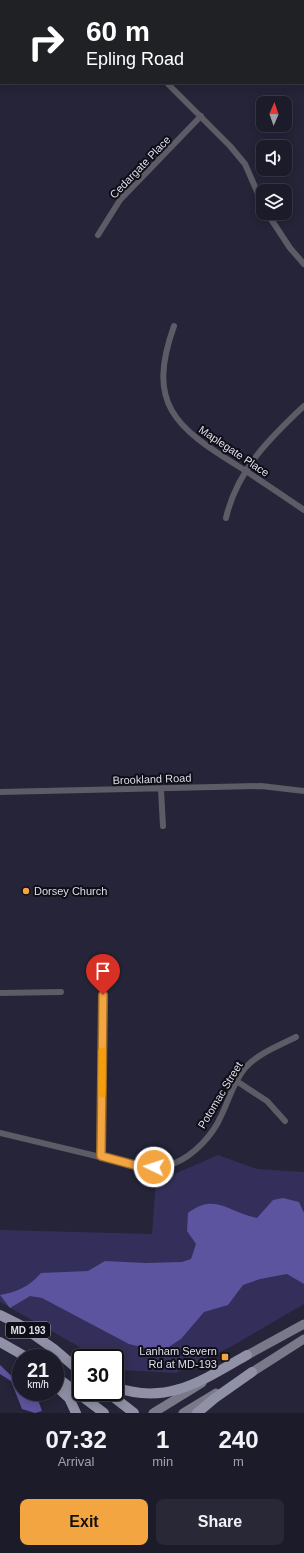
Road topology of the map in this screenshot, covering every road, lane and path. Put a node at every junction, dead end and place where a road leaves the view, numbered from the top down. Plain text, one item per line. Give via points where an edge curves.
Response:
1 (169, 84) edge
2 (201, 116) junction
3 (256, 189) edge
4 (272, 220) edge
5 (98, 235) dead end
6 (304, 264) edge
7 (174, 326) dead end
8 (304, 406) edge
9 (246, 470) junction
10 (304, 510) edge
11 (226, 518) dead end
12 (161, 790) junction
13 (304, 791) edge
14 (0, 792) edge
15 (163, 826) dead end
16 (61, 992) dead end
17 (0, 993) edge
18 (103, 995) dead end
19 (296, 1037) dead end
20 (238, 1082) junction
21 (285, 1121) dead end
22 (0, 1133) edge
23 (101, 1156) junction
24 (0, 1314) edge
25 (304, 1324) edge
26 (304, 1339) edge
27 (0, 1342) edge
28 (12, 1349) edge
29 (54, 1349) edge
30 (12, 1351) edge
31 (247, 1356) junction
32 (64, 1358) edge
33 (72, 1364) edge
34 (252, 1372) junction
35 (64, 1383) edge
36 (124, 1390) edge
37 (64, 1393) edge
38 (119, 1401) edge
39 (76, 1413) edge
40 (104, 1413) edge
41 (134, 1413) edge
42 (153, 1413) edge
43 (183, 1413) edge
44 (197, 1413) edge

1 - 2 street
2 - 3 street via 245,164
2 - 5 street, Cedargate Place via 120,200
4 - 6 street
7 - 9 street, Maplegate Place via 164,356 163,368 165,395 170,408 184,428 203,444
8 - 9 street via 270,439
9 - 10 street, Maplegate Place
9 - 11 street via 235,490
12 - 13 street, Brookland Road via 261,786
12 - 14 street, Brookland Road
12 - 15 street
16 - 17 street
18 - 23 street
19 - 20 street, Potomac Street via 270,1050 247,1066
20 - 21 street via 267,1101
20 - 23 street, Potomac Street via 215,1127 192,1152 175,1163 154,1167 138,1166
22 - 23 street, Potomac Street
24 - 29 main road, MD 193
25 - 31 main road
26 - 34 main road
27 - 28 main road, MD 193
27 - 30 main road
31 - 36 main road via 199,1382 175,1391 140,1394
31 - 42 main road
32 - 33 main road, MD 193
34 - 43 main road
34 - 44 main road
35 - 40 main road
37 - 39 main road
38 - 41 main road

